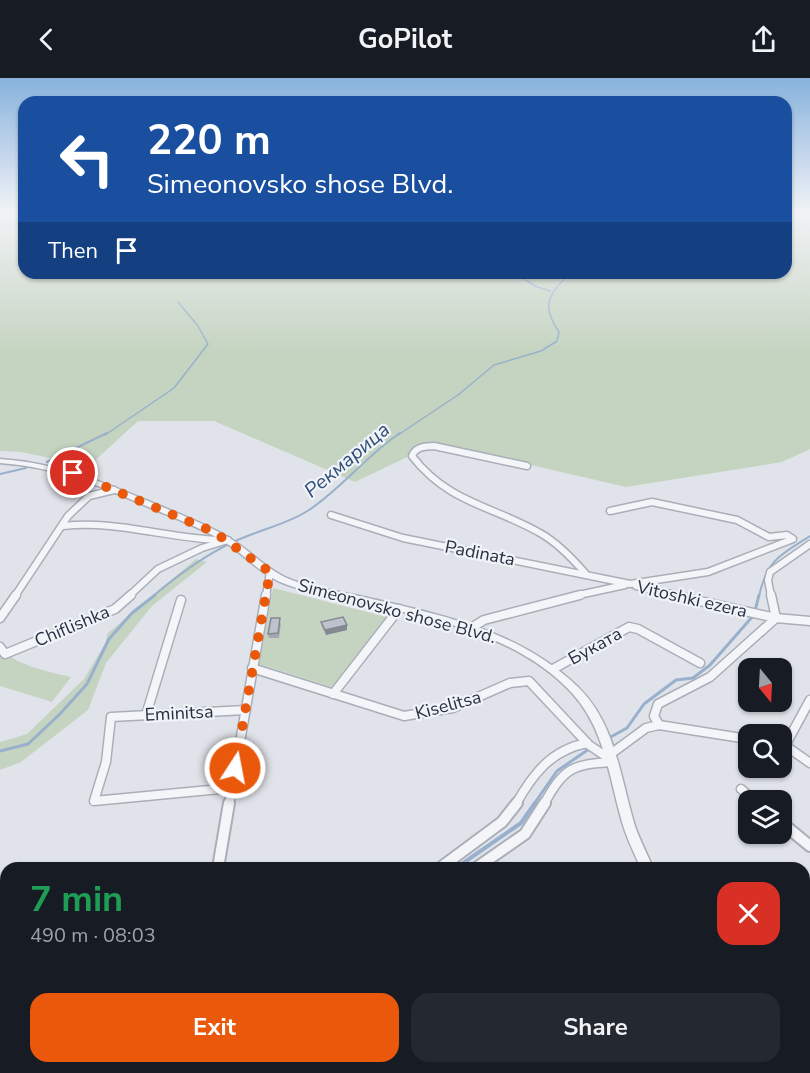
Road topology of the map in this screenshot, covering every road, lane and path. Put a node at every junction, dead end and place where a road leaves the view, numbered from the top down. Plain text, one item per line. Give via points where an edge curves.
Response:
1 (0, 461) edge
2 (527, 466) dead end
3 (114, 490) junction
4 (610, 511) dead end
5 (331, 515) dead end
6 (63, 526) junction
7 (231, 542) junction
8 (810, 544) edge
9 (270, 572) junction
10 (585, 573) junction
11 (630, 584) junction
12 (181, 600) dead end
13 (399, 609) junction
14 (0, 618) edge
15 (776, 618) junction
16 (810, 621) edge
17 (471, 628) junction
18 (0, 647) edge
19 (700, 663) dead end
20 (252, 668) junction
21 (553, 669) junction
22 (333, 694) junction
23 (810, 700) edge
24 (246, 710) junction
25 (146, 715) junction
26 (659, 726) junction
27 (792, 730) edge
28 (738, 738) edge
29 (587, 743) junction
30 (792, 750) edge
31 (610, 755) junction
32 (810, 763) edge
33 (231, 788) junction
34 (792, 831) edge
35 (810, 846) edge
36 (219, 862) edge
37 (447, 862) edge
38 (481, 862) edge
39 (643, 862) edge

1 - 3 street, Simeonovsko shose Blvd. via 73,473
2 - 10 street via 434,446 421,447 412,456 429,478 458,498 538,532
3 - 6 street via 89,496
3 - 7 street, Simeonovsko shose Blvd.
4 - 11 street via 652,502 748,524 764,536 788,535 793,539 708,572
5 - 10 street, Padinata via 403,537
6 - 7 street via 138,528
6 - 14 street
7 - 9 street, Simeonovsko shose Blvd.
7 - 18 street, Chiflishka via 202,548 158,569 115,609 5,654
8 - 15 street via 770,572 768,580
9 - 13 street, Simeonovsko shose Blvd. via 295,584
9 - 20 street
10 - 11 street, Padinata
11 - 15 street, Vitoshki ezera
11 - 17 street, Vitoshki ezera via 484,620
12 - 25 street
13 - 17 street, Simeonovsko shose Blvd.
13 - 22 street
15 - 16 street, Vitoshki ezera
15 - 26 street via 710,677 658,704 654,716
17 - 21 street, Simeonovsko shose Blvd. via 511,643
19 - 21 street, Буката via 629,627
20 - 22 street, Kiselitsa
20 - 24 street
21 - 31 street, Simeonovsko shose Blvd. via 591,709
22 - 29 street, Kiselitsa via 389,714 418,716 481,699 519,680 529,681
23 - 27 street
24 - 25 street, Eminitsa
24 - 33 street
25 - 33 street, Eminitsa via 111,717 106,762 94,801
26 - 28 street
26 - 31 street via 646,729
29 - 31 street, Kiselitsa
29 - 37 street via 574,744 551,756 538,769 510,814
30 - 32 street
31 - 38 street via 578,764 560,775 532,827
31 - 39 street, Simeonovsko shose Blvd. via 633,845
33 - 36 street
34 - 35 street

